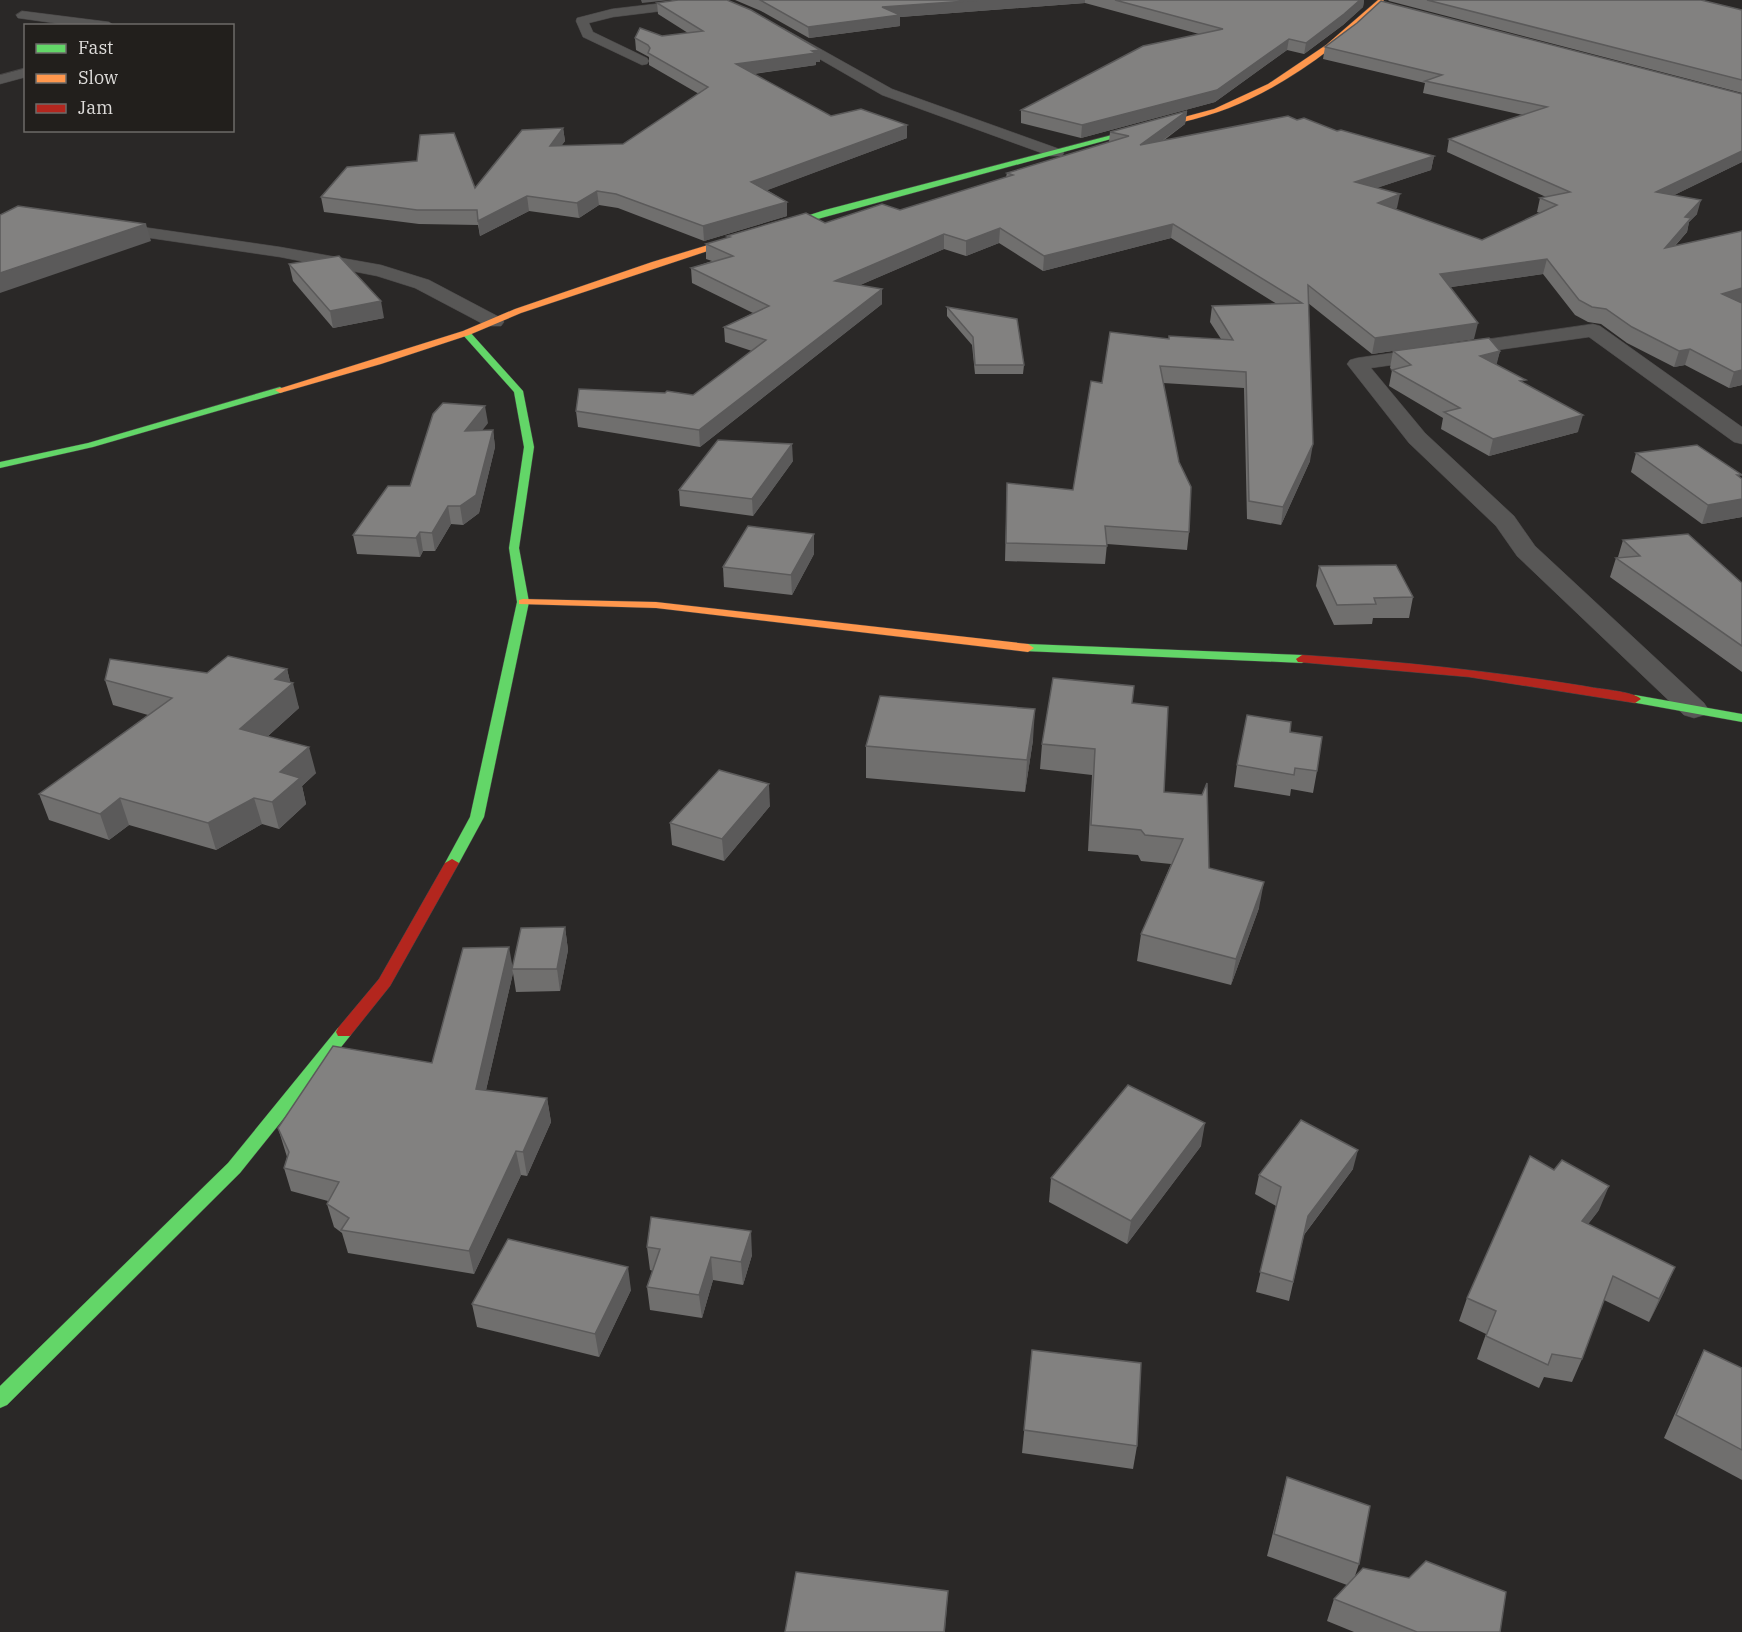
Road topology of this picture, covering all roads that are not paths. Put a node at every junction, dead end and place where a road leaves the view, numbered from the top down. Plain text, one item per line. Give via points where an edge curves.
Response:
1 (718, 0) edge
2 (1360, 0) edge
3 (1382, 4) edge
4 (585, 5) dead end
5 (737, 8) edge
6 (22, 15) dead end
7 (602, 15) junction
8 (766, 22) edge
9 (93, 24) edge
10 (642, 61) edge
11 (24, 73) edge
12 (0, 80) edge
13 (1056, 153) junction
14 (92, 225) edge
15 (494, 322) junction
16 (466, 333) junction
17 (1742, 437) edge
18 (0, 465) edge
19 (524, 602) junction
20 (1694, 709) junction
21 (1742, 718) edge
22 (0, 1399) edge

1 - 5 street
1 - 7 street
2 - 3 street
3 - 13 street via 1286,77 1237,101
4 - 7 street
6 - 9 street
7 - 10 street via 582,21 588,34
8 - 13 street via 887,92
11 - 12 street
13 - 15 street via 828,212 655,264
14 - 15 street via 381,271 422,284
15 - 16 street
16 - 18 street via 123,436
16 - 19 street via 518,391 528,447 514,548
17 - 20 street via 1593,330 1357,364 1418,438 1505,521 1526,551
19 - 20 street via 656,605 1035,649 1347,661 1546,683
19 - 22 street via 477,817 385,982 234,1168
20 - 21 street

